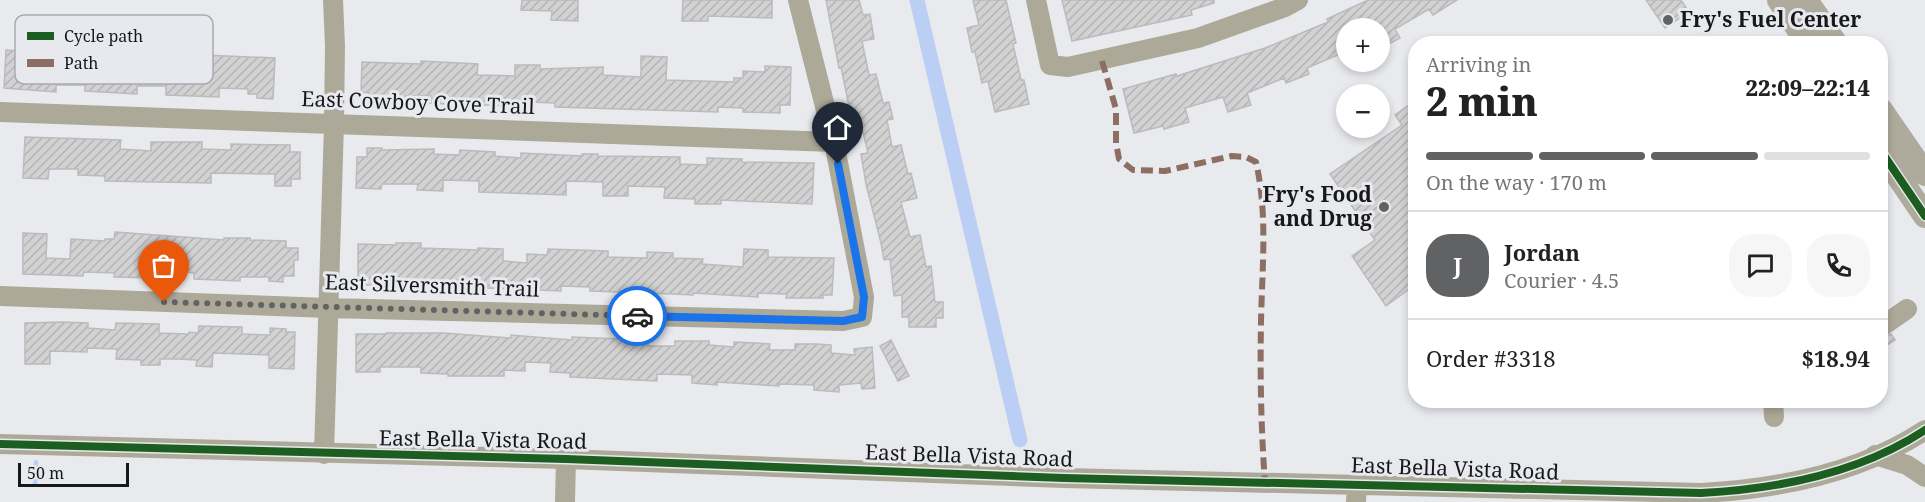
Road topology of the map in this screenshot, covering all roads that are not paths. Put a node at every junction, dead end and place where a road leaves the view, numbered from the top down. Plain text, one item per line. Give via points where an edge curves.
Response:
1 (333, 0) edge
2 (798, 0) edge
3 (1036, 0) edge
4 (1298, 0) edge
5 (1779, 0) edge
6 (1806, 0) edge
7 (1803, 36) edge
8 (1831, 36) edge
9 (0, 112) edge
10 (1888, 120) edge
11 (334, 123) junction
12 (834, 142) junction
13 (1888, 161) edge
14 (1925, 174) edge
15 (1925, 216) edge
16 (0, 296) edge
17 (328, 308) junction
18 (1907, 309) dead end
19 (1888, 322) edge
20 (1925, 430) edge
21 (0, 444) edge
22 (324, 454) junction
23 (1875, 455) junction
24 (566, 459) junction
25 (1925, 477) edge
26 (1357, 493) edge
27 (565, 502) edge

1 - 11 street
2 - 12 street
3 - 4 street via 1050,65 1068,67 1198,38
5 - 7 main road
6 - 8 main road
9 - 11 street, East Cowboy Cove Trail
10 - 14 main road
11 - 12 street, East Cowboy Cove Trail
11 - 17 street
12 - 17 street, East Silversmith Trail via 864,297 862,317 843,321
13 - 15 main road
16 - 17 street, East Silversmith Trail
17 - 22 street
18 - 19 street
20 - 23 street, East Bella Vista Road
21 - 22 street, East Bella Vista Road
22 - 24 street, East Bella Vista Road
23 - 25 street via 1915,468
23 - 26 street, East Bella Vista Road via 1814,477 1742,491
24 - 26 street, East Bella Vista Road
24 - 27 street

